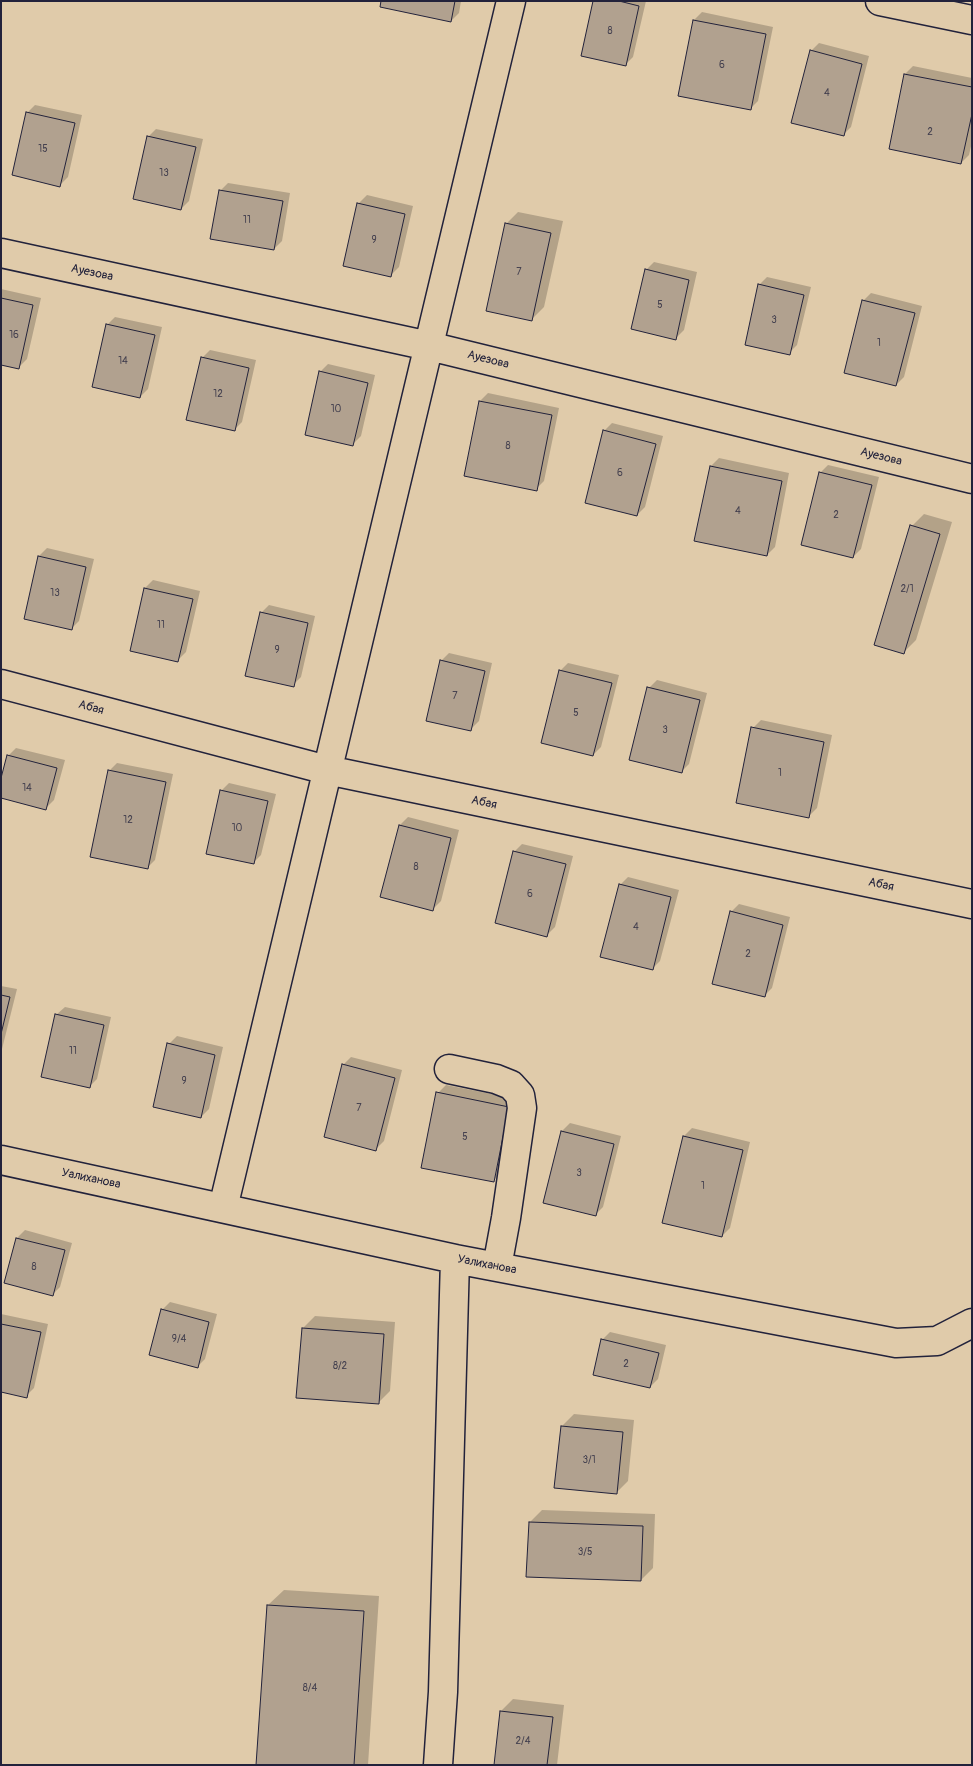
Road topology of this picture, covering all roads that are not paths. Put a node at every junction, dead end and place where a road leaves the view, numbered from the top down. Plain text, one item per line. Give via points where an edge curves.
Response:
1 (511, 1) edge
2 (880, 1) edge
3 (972, 20) edge
4 (1, 253) edge
5 (429, 346) junction
6 (972, 479) edge
7 (1, 684) edge
8 (327, 770) junction
9 (972, 904) edge
10 (449, 1068) dead end
11 (1, 1160) edge
12 (223, 1208) junction
13 (455, 1260) junction
14 (497, 1267) junction
15 (972, 1323) edge
16 (438, 1765) edge

1 - 5 street
2 - 3 street
4 - 5 street, Ауезова
5 - 6 street, Ауезова
5 - 8 street
7 - 8 street, Абая
8 - 9 street, Абая
8 - 12 street
10 - 14 street via 511,1084 520,1095 522,1108
11 - 12 street, Уалиханова
12 - 13 street, Уалиханова
13 - 14 street, Уалиханова
13 - 16 street via 443,1692
14 - 15 street, Уалиханова via 896,1344 937,1341

